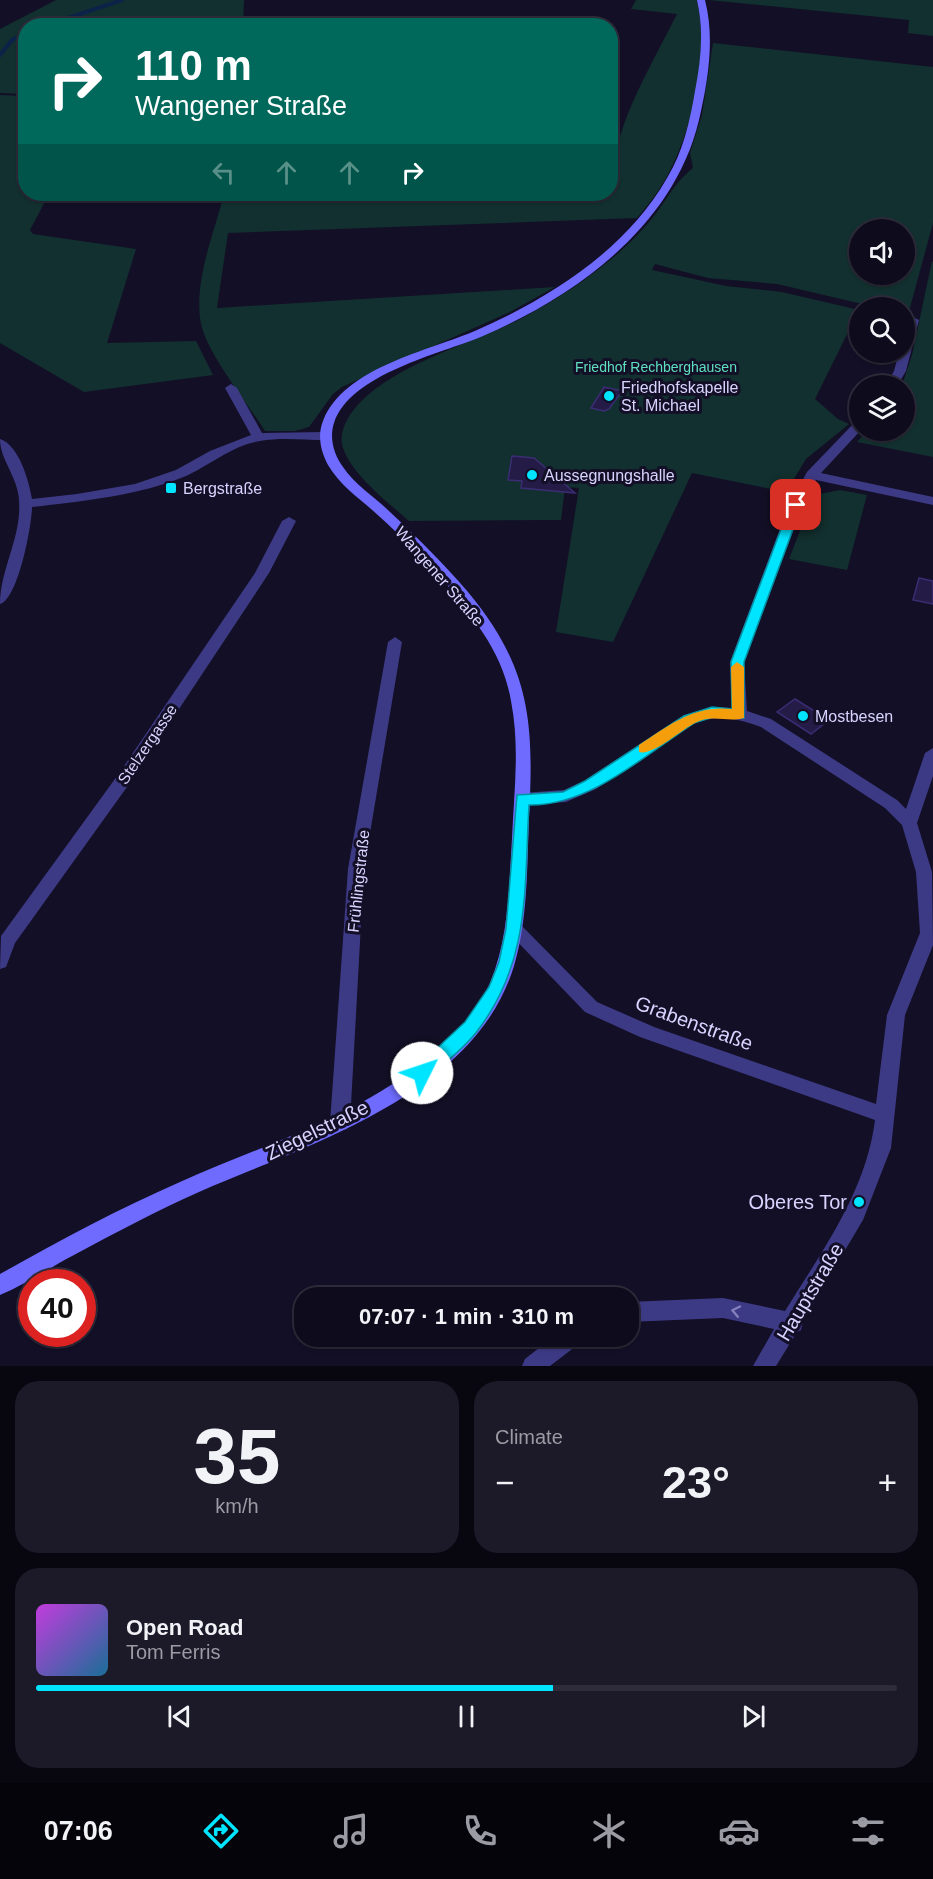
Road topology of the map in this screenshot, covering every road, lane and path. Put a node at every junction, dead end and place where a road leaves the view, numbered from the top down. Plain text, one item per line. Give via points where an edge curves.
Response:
1 (701, 0) edge
2 (231, 388) dead end
3 (325, 436) junction
4 (849, 436) edge
5 (258, 437) junction
6 (0, 443) edge
7 (812, 475) junction
8 (933, 501) edge
9 (28, 503) junction
10 (289, 521) dead end
11 (6, 572) edge
12 (0, 600) edge
13 (395, 642) dead end
14 (740, 714) junction
15 (933, 753) edge
16 (522, 799) junction
17 (909, 823) junction
18 (514, 929) junction
19 (931, 933) edge
20 (3, 939) edge
21 (0, 962) edge
22 (885, 1115) junction
23 (340, 1123) junction
24 (0, 1285) edge
25 (639, 1312) edge
26 (793, 1323) junction
27 (557, 1347) edge
28 (532, 1366) edge
29 (764, 1366) edge

1 - 3 street via 706,16 706,44 695,122 672,179 651,208 616,246 560,289 483,332 359,385 335,408
2 - 5 street
3 - 5 street
3 - 16 street, Wangener Straße via 337,470 424,552 479,617 498,646 520,705 524,738
4 - 7 street
5 - 9 street via 181,473 137,487
6 - 9 street via 21,477
7 - 8 street
7 - 14 street via 796,505 737,662
9 - 11 street via 19,553
10 - 20 street, Stelzergasse via 259,577 138,758
11 - 12 street
13 - 23 street, Frühlingstraße via 356,869
14 - 16 street via 712,712 689,719 590,785 545,800
14 - 17 street via 766,723 837,767 891,804
15 - 17 street
16 - 18 street, Ziegelstraße
17 - 19 street via 924,872
18 - 22 street, Grabenstraße via 591,1007 647,1032
18 - 23 street, Ziegelstraße via 496,990 471,1027 431,1067
19 - 22 street via 896,1015
20 - 21 street, Stelzergasse
22 - 26 street, Hauptstraße via 881,1148 856,1214
23 - 24 street, Ziegelstraße via 184,1190
26 -> 25 street via 723,1308
26 - 29 street, Hauptstraße
27 - 28 street

